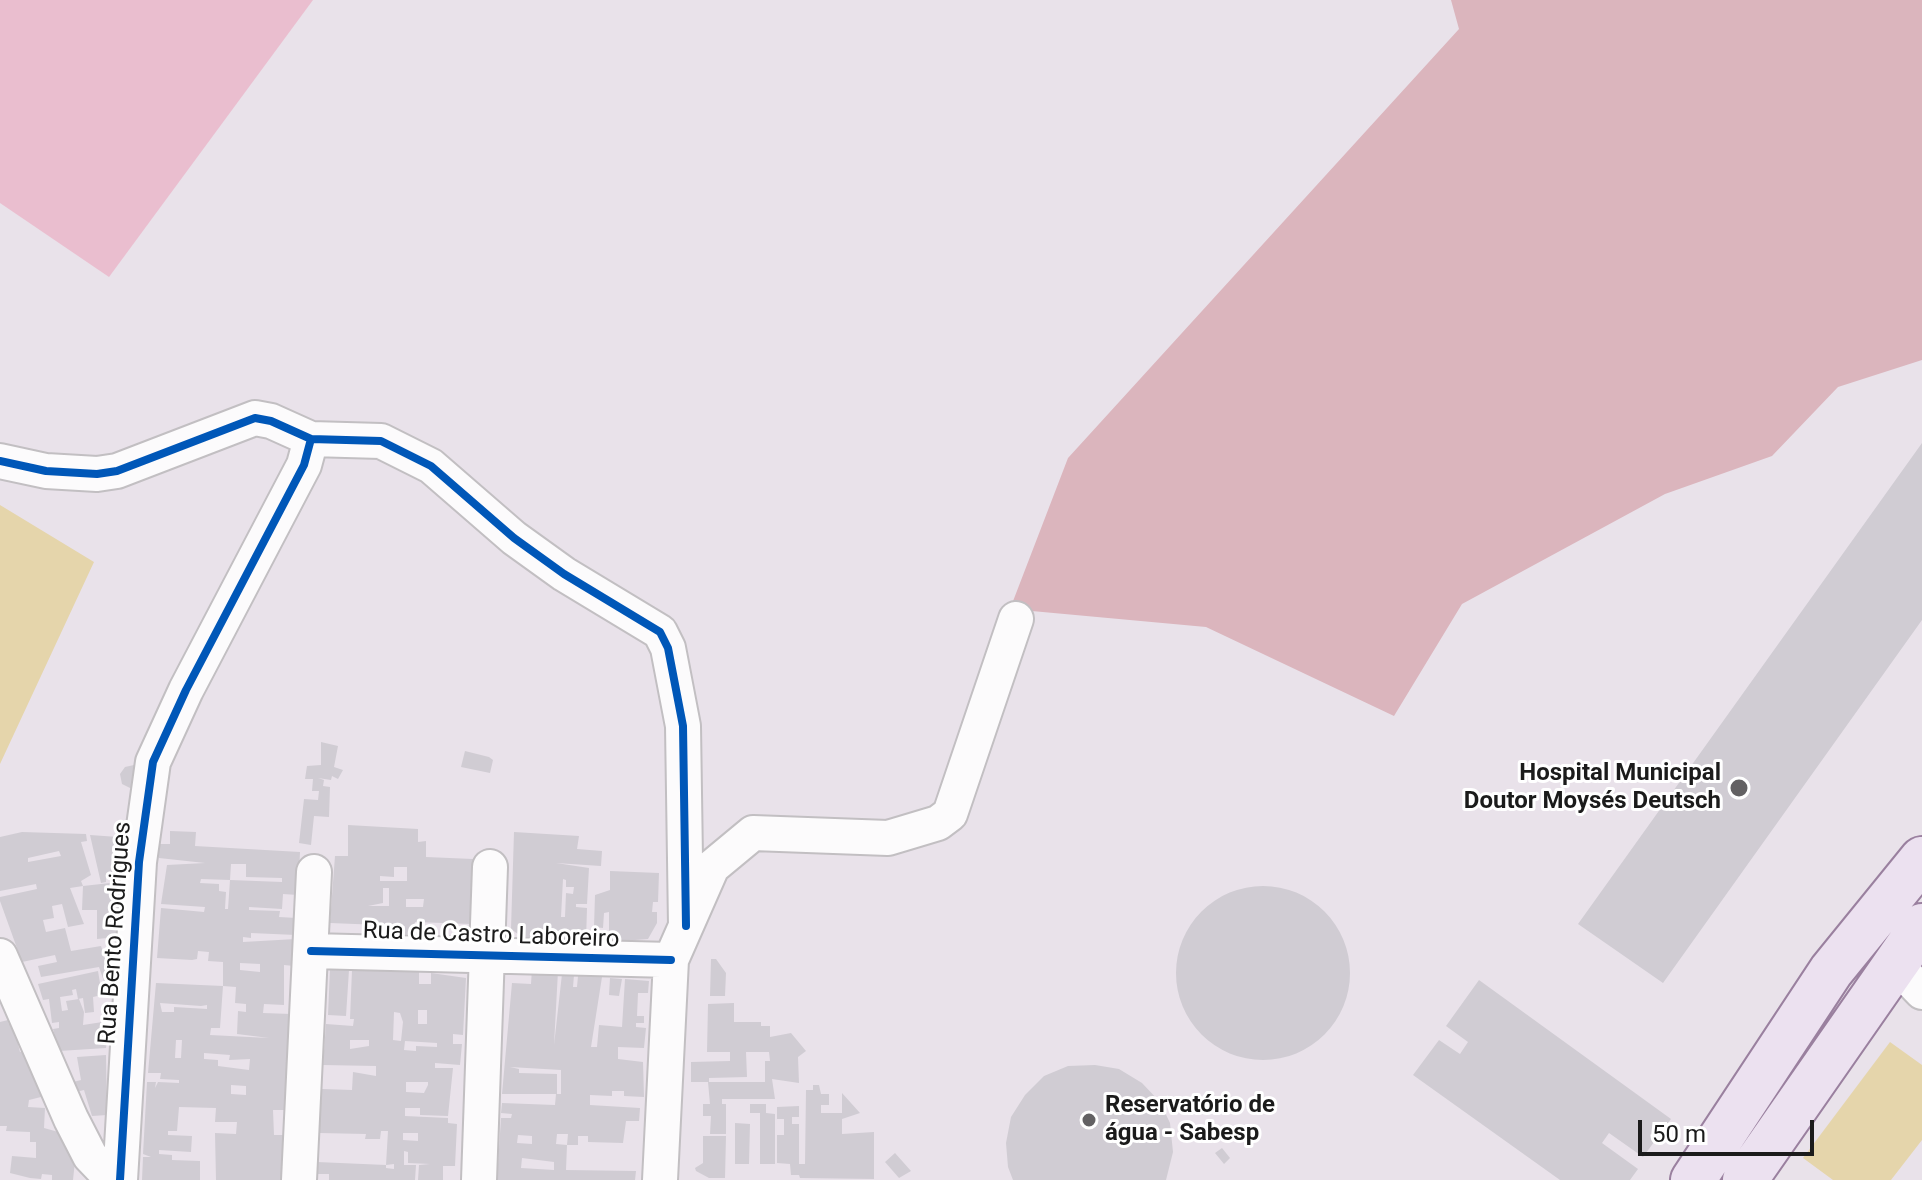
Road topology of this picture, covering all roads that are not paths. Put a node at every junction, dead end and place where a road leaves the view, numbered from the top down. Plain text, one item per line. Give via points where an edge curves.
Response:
1 (311, 439) junction
2 (0, 461) edge
3 (1016, 619) dead end
4 (1922, 859) edge
5 (490, 867) dead end
6 (314, 872) dead end
7 (686, 926) junction
8 (1922, 926) edge
9 (1856, 940) junction
10 (311, 951) junction
11 (0, 956) edge
12 (489, 957) junction
13 (671, 960) junction
14 (1908, 978) edge
15 (1859, 1015) junction
16 (113, 1180) edge
17 (120, 1180) edge
18 (299, 1180) edge
19 (479, 1180) edge
20 (660, 1180) edge
21 (1693, 1180) edge
22 (1745, 1180) edge

1 - 2 street via 255,418 117,471 46,471
1 - 7 street via 397,446 431,466 564,574 660,632 683,726
1 - 17 street, Rua Bento Rodrigues via 304,465 153,762 139,862
3 - 7 street via 950,814 938,823 888,838 753,833 712,867
4 - 9 main road
5 - 12 street
6 - 10 street
7 - 13 street
8 - 14 main road
9 - 15 main road via 1875,951 1880,967
9 - 21 main road
10 - 12 street, Rua de Castro Laboreiro
10 - 18 street
11 - 16 street via 71,1119 90,1156
12 - 13 street, Rua de Castro Laboreiro
12 - 19 street
13 - 20 street
14 - 15 main road
15 - 22 main road

